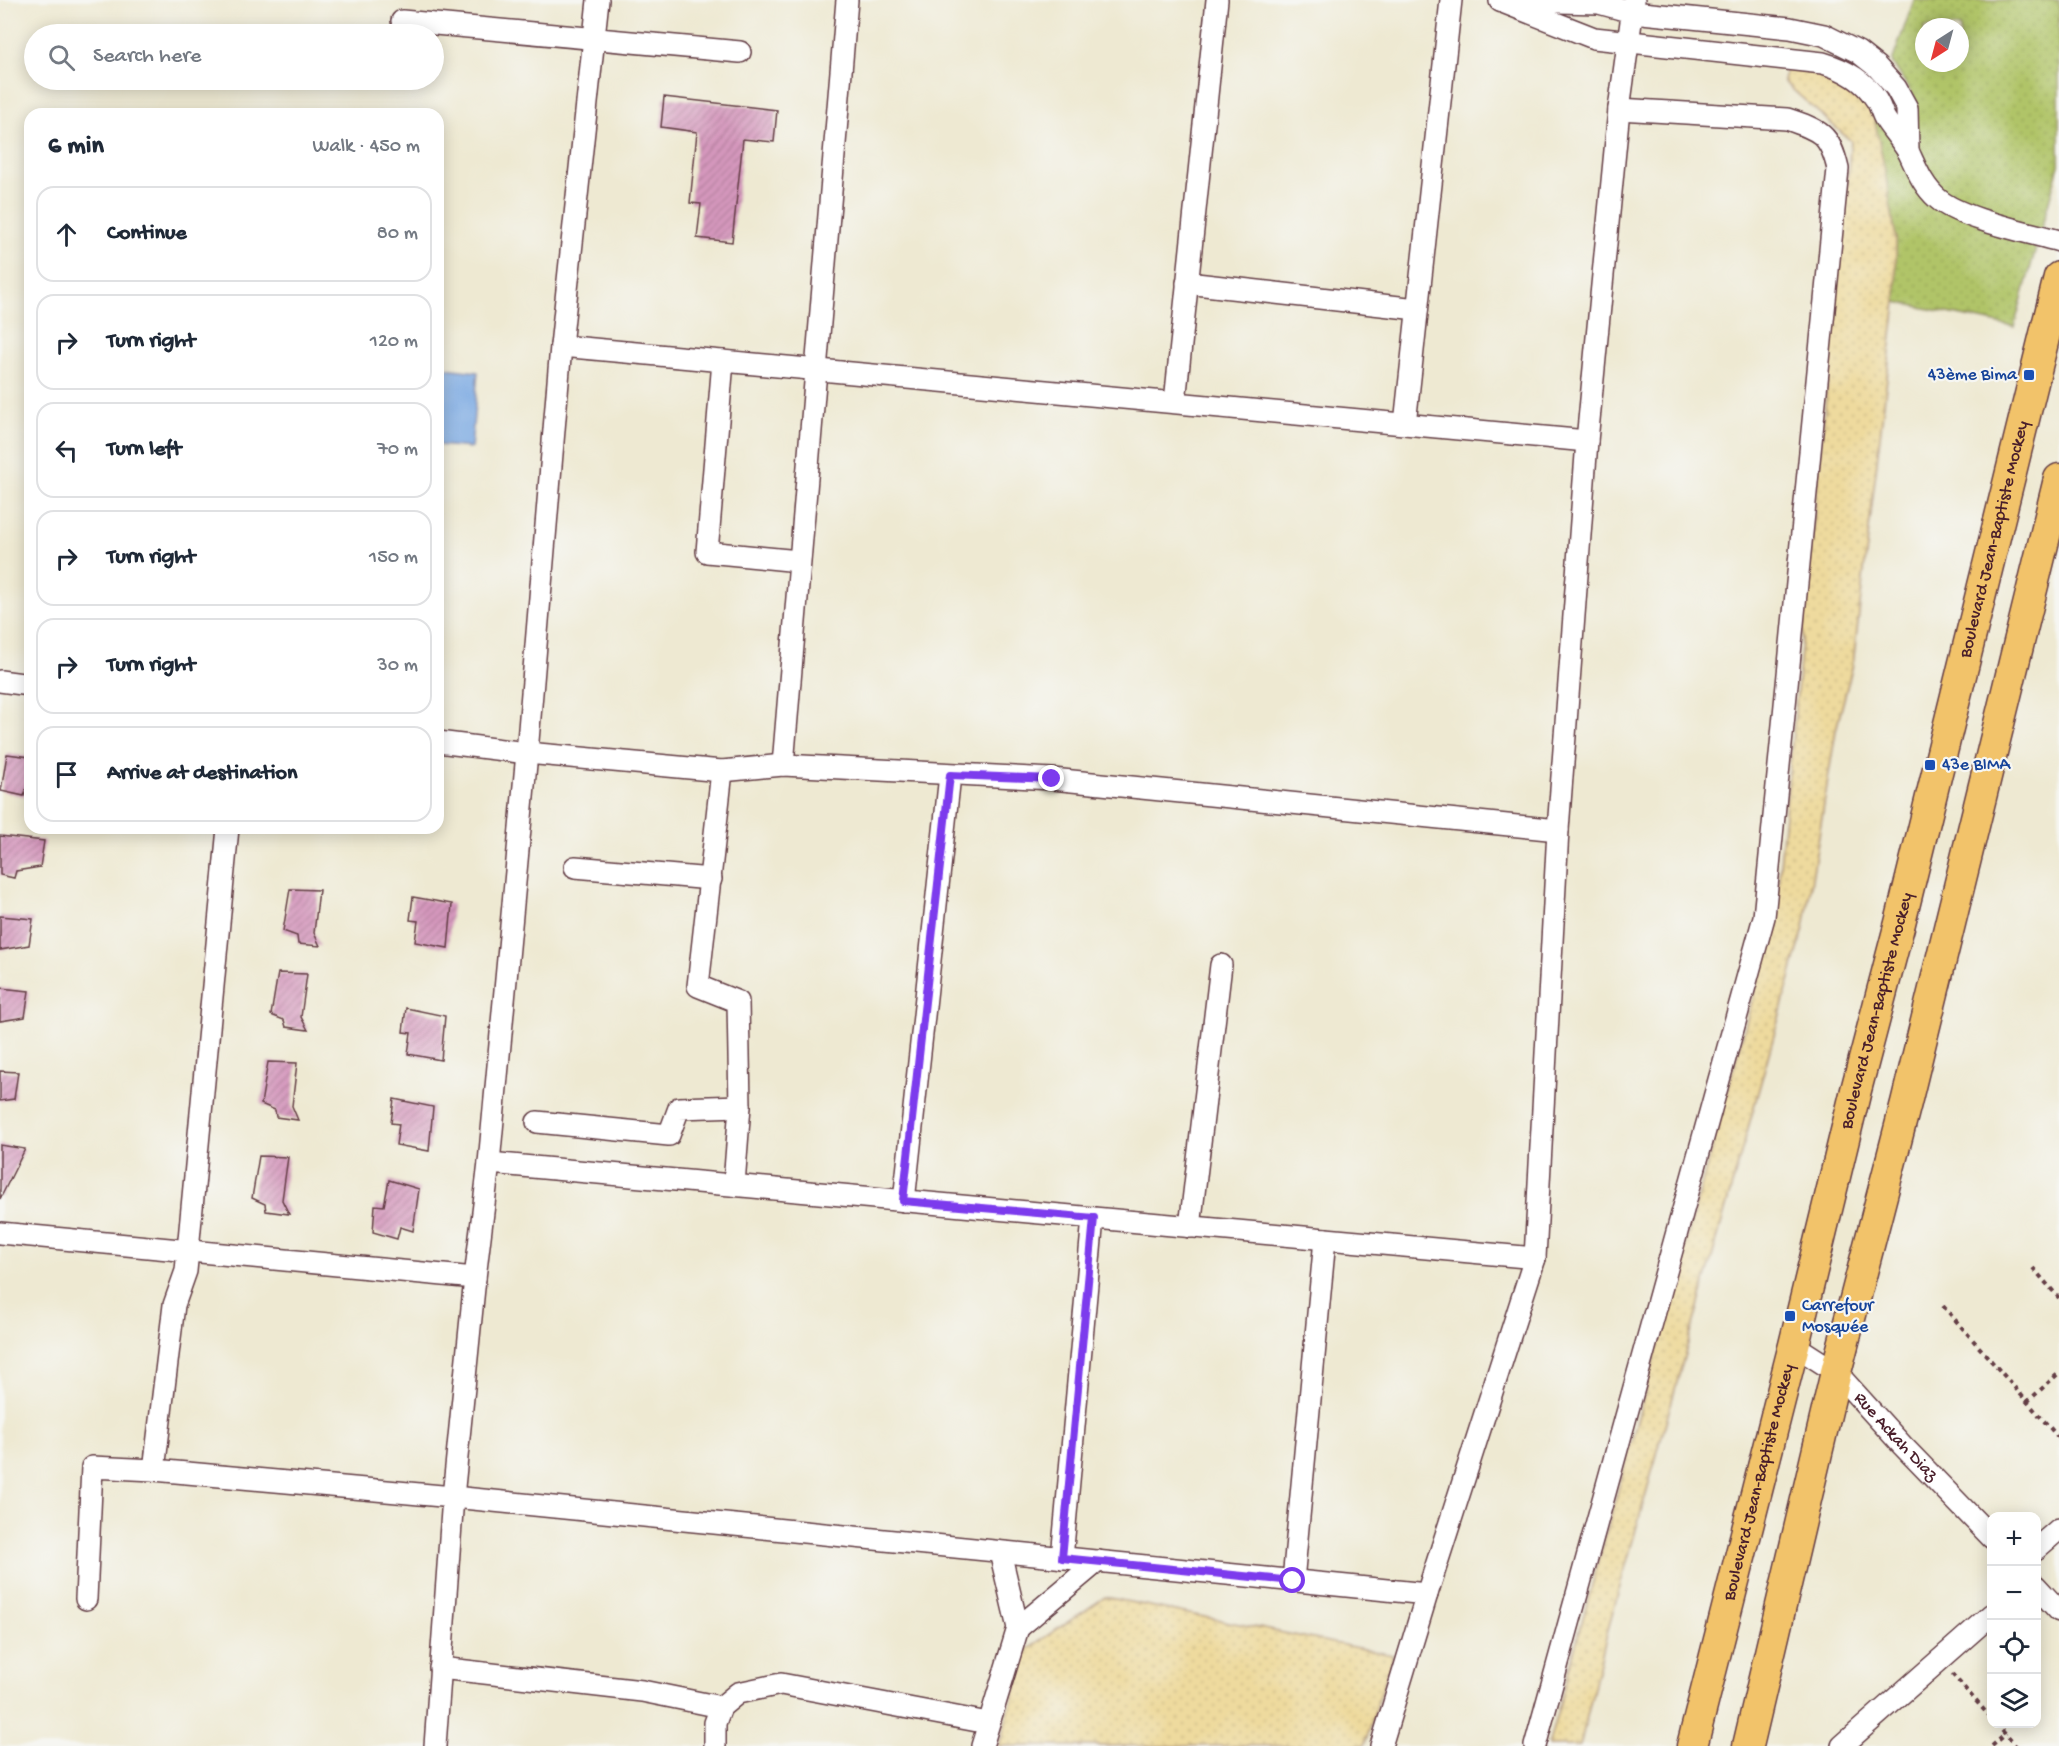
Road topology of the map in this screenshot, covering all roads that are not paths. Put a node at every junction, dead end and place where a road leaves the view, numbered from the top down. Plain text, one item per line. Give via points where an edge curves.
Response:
1 (598, 0) edge
2 (847, 0) edge
3 (1217, 0) edge
4 (1451, 0) edge
5 (1493, 0) edge
6 (1500, 1) edge
7 (1599, 3) junction
8 (1633, 6) edge
9 (402, 21) dead end
10 (434, 24) edge
11 (444, 25) edge
12 (1594, 38) junction
13 (594, 39) junction
14 (1628, 42) junction
15 (740, 52) dead end
16 (1619, 109) junction
17 (1908, 151) junction
18 (2059, 241) edge
19 (2059, 278) edge
20 (1187, 284) junction
21 (1417, 309) junction
22 (561, 346) junction
23 (723, 361) junction
24 (815, 369) junction
25 (1175, 402) junction
26 (1405, 424) junction
27 (1587, 441) junction
28 (2059, 479) edge
29 (799, 561) junction
30 (0, 681) edge
31 (24, 684) edge
32 (444, 743) edge
33 (527, 753) junction
34 (783, 765) junction
35 (722, 771) junction
36 (950, 775) junction
37 (1558, 830) junction
38 (227, 834) edge
39 (575, 867) dead end
40 (711, 879) junction
41 (1221, 965) dead end
42 (740, 1106) junction
43 (537, 1122) dead end
44 (489, 1163) junction
45 (734, 1184) junction
46 (903, 1201) junction
47 (1094, 1218) junction
48 (1190, 1227) junction
49 (0, 1233) edge
50 (1325, 1239) junction
51 (187, 1251) junction
52 (1535, 1258) junction
53 (475, 1278) junction
54 (1794, 1346) junction
55 (1836, 1372) junction
56 (154, 1470) junction
57 (453, 1497) junction
58 (2059, 1529) edge
59 (1987, 1533) edge
60 (2041, 1545) edge
61 (1000, 1551) junction
62 (1062, 1558) junction
63 (1098, 1561) junction
64 (1293, 1581) junction
65 (2041, 1591) edge
66 (1427, 1594) junction
67 (86, 1599) dead end
68 (2059, 1611) edge
69 (1987, 1618) edge
70 (1018, 1628) junction
71 (440, 1668) junction
72 (722, 1707) junction
73 (988, 1723) junction
74 (435, 1746) edge
75 (715, 1746) edge
76 (981, 1746) edge
77 (1381, 1746) edge
78 (1535, 1746) edge
79 (1692, 1746) edge
80 (1748, 1746) edge
81 (1842, 1746) edge

1 - 13 street
2 - 24 street
3 - 20 street
4 - 21 street
5 - 6 street
6 - 7 street
6 - 12 street
7 - 8 street
7 - 12 street
8 - 14 street
8 - 17 street via 1790,28 1824,35 1846,45 1878,67 1896,88 1907,108
9 - 10 street
11 - 13 street
12 - 14 street
13 - 15 street
13 - 22 street
14 - 16 street
14 - 17 street via 1837,67 1862,83 1876,98
16 - 27 street
16 - 78 street via 1787,119 1814,128 1833,147 1838,169 1764,917
17 - 18 street via 1929,189 1956,210
19 - 54 highway, Boulevard Jean-Baptiste Mockey
20 - 21 street
20 - 25 street
21 - 26 street
22 - 23 street
22 - 33 street
23 - 24 street
23 - 29 street via 707,552
24 - 25 street
24 - 29 street
25 - 26 street
26 - 27 street
27 - 37 street
28 - 55 highway
29 - 34 street
30 - 31 street
32 - 33 street
33 - 35 street
33 - 44 street
34 - 35 street
34 - 36 street
35 - 40 street
36 - 37 street via 1052,779
36 - 46 street
37 - 52 street
38 - 51 street
39 - 40 street
40 - 42 street via 698,986 738,1002
41 - 48 street
42 - 43 street via 679,1108 669,1135
42 - 45 street
44 - 45 street
44 - 53 street
45 - 46 street
46 - 47 street
47 - 48 street
47 - 62 street
48 - 50 street
49 - 51 street
50 - 52 street
50 - 64 street
51 - 53 street
51 - 56 street via 186,1271 174,1305
52 - 66 street
53 - 57 street
54 - 55 street, Rue Ackah Diaz
54 - 79 highway, Boulevard Jean-Baptiste Mockey
55 - 59 street, Rue Ackah Diaz
55 - 80 highway
56 - 57 street
56 - 67 street via 92,1467
57 - 61 street
57 - 71 street
58 - 60 street
61 - 62 street
61 - 70 street
62 - 63 street
63 - 64 street
63 - 70 street
64 - 66 street
65 - 68 street
66 - 77 street
69 - 81 street
70 - 73 street
71 - 72 street via 642,1691
71 - 74 street
72 - 73 street via 738,1693 781,1684
72 - 75 street via 715,1723
73 - 76 street

